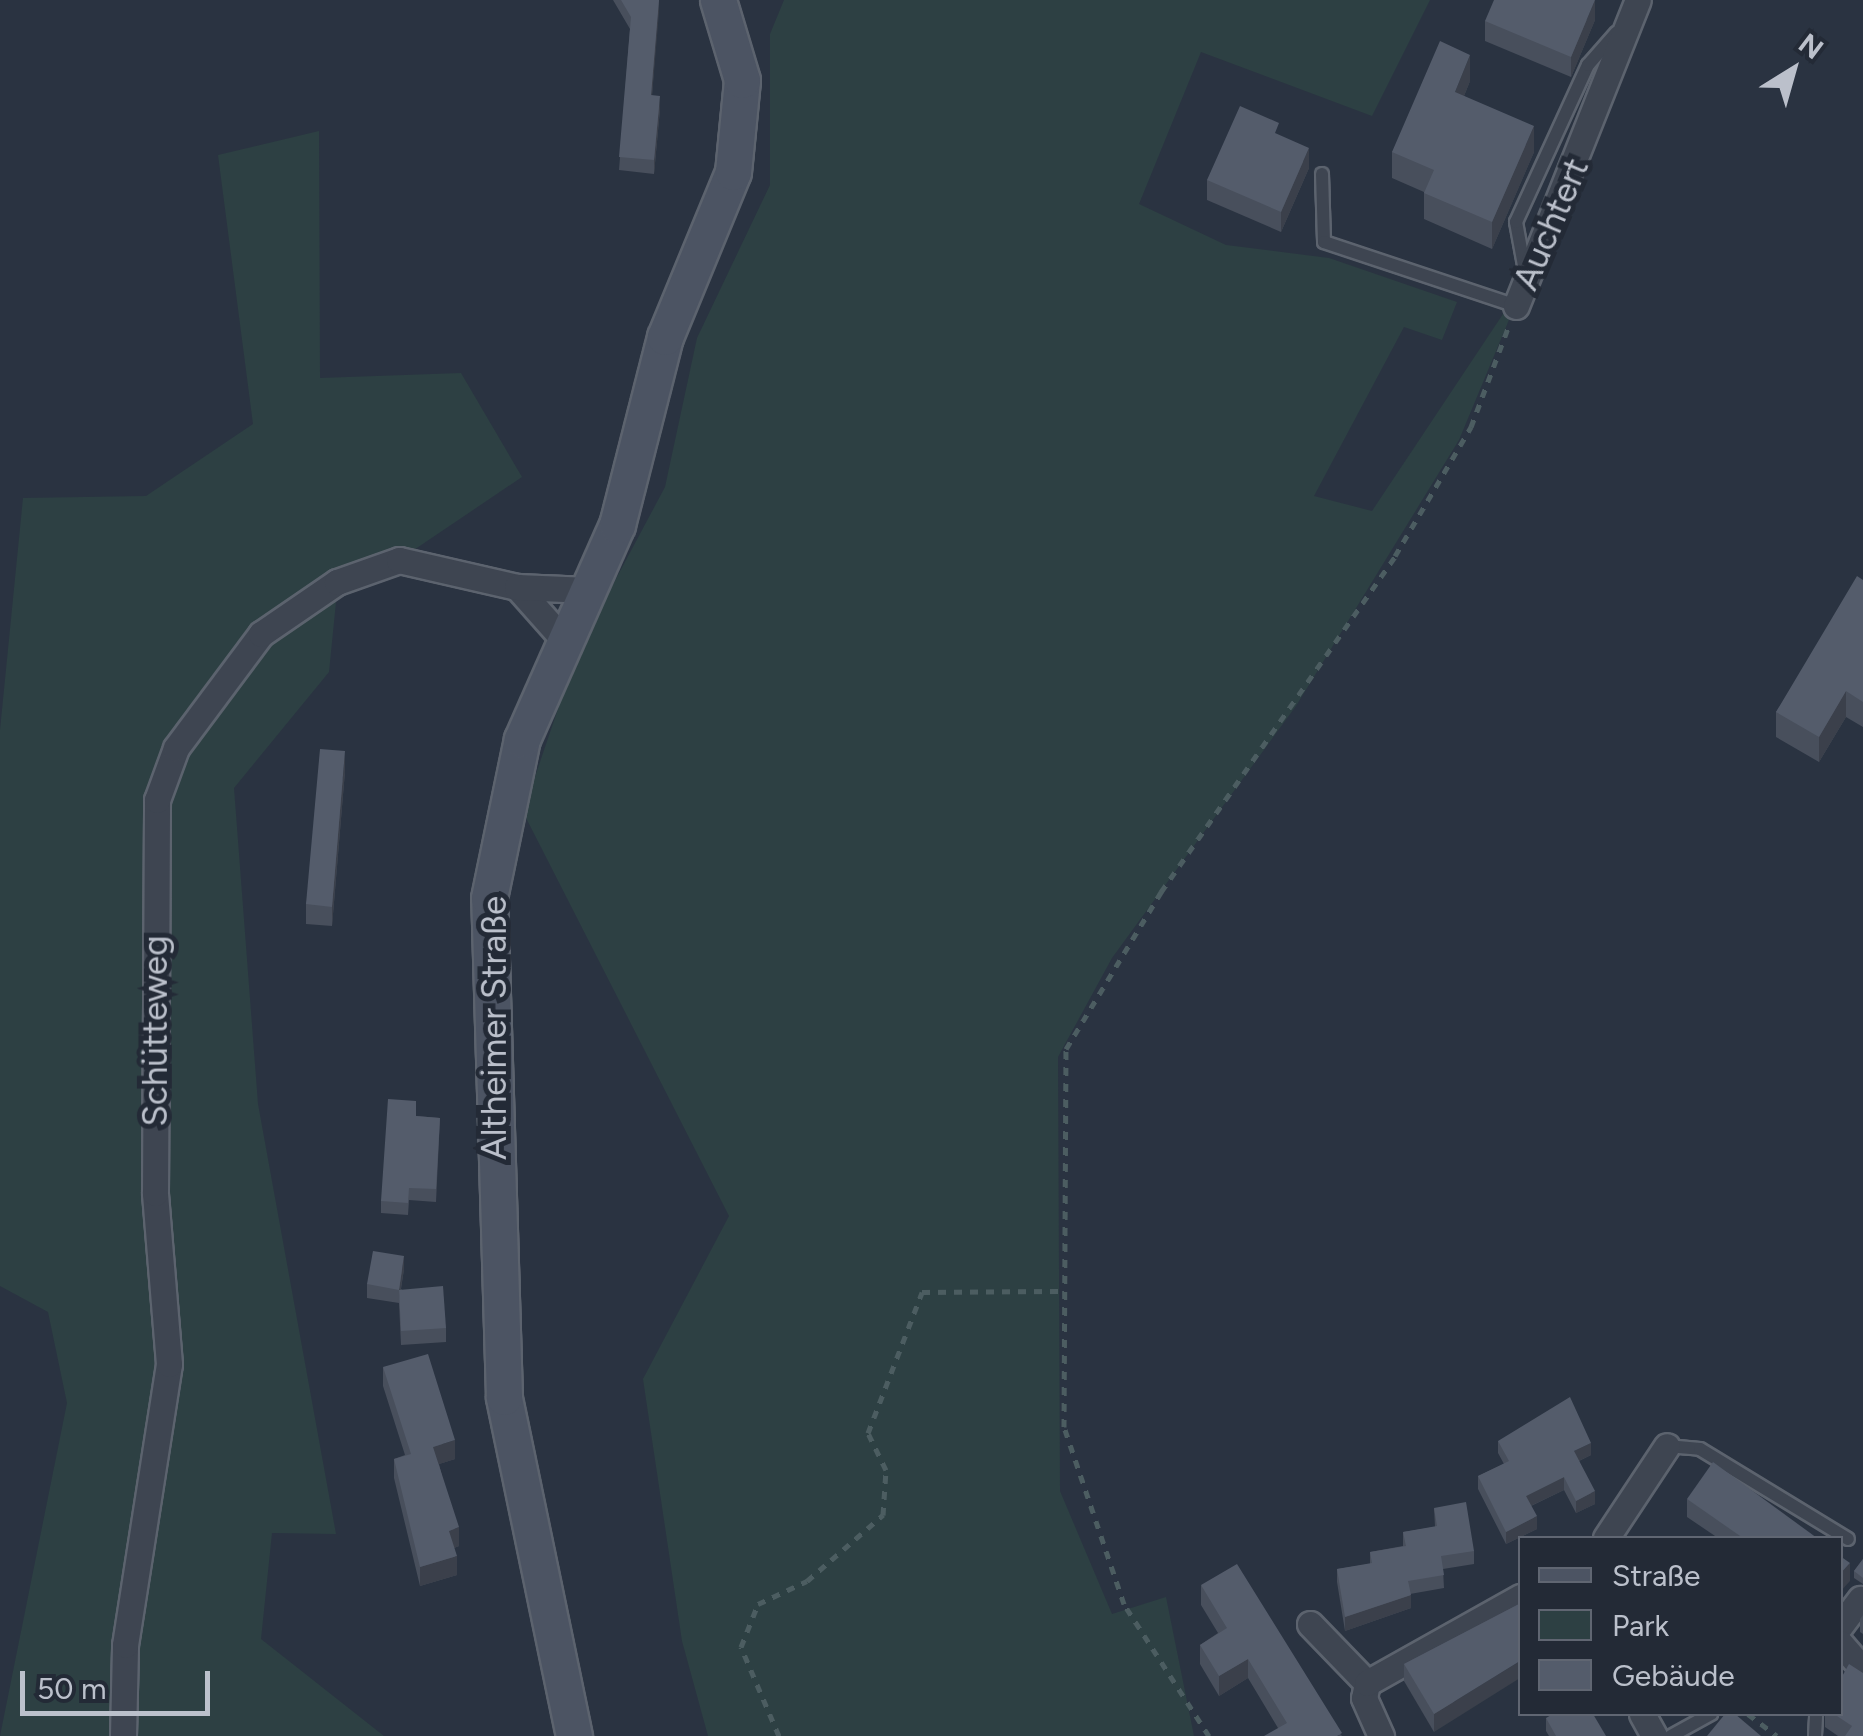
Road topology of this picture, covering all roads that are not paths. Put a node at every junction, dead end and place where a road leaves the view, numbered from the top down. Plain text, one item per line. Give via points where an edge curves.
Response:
1 (718, 0) edge
2 (1634, 8) edge
3 (1322, 174) dead end
4 (1516, 306) joint
5 (517, 587) junction
6 (589, 590) junction
7 (563, 639) junction
8 (1667, 1446) joint
9 (1607, 1536) edge
10 (1848, 1539) dead end
11 (1518, 1598) edge
12 (1860, 1599) dead end
13 (1843, 1622) edge
14 (1310, 1624) dead end
15 (1367, 1683) junction
16 (1707, 1716) edge
17 (123, 1736) edge
18 (574, 1736) edge
19 (1382, 1736) edge
20 (1671, 1736) edge

1 - 6 street, Altheimer Straße via 742,80 734,172 665,337 638,466
2 - 4 street, Auchtert
3 - 4 lane, Auchtert via 1324,242
5 - 6 street, Schütteweg
5 - 7 street
5 - 17 street, Schütteweg via 399,560 338,582 261,634 202,702 157,800 156,1194 170,1364 125,1645
6 - 7 street, Altheimer Straße
7 - 18 street, Altheimer Straße via 522,739 489,898 488,958 504,1397
8 - 9 street
8 - 10 lane via 1715,1457
11 - 15 street
12 - 13 street
14 - 15 street
15 - 19 street via 1364,1698
16 - 20 lane

